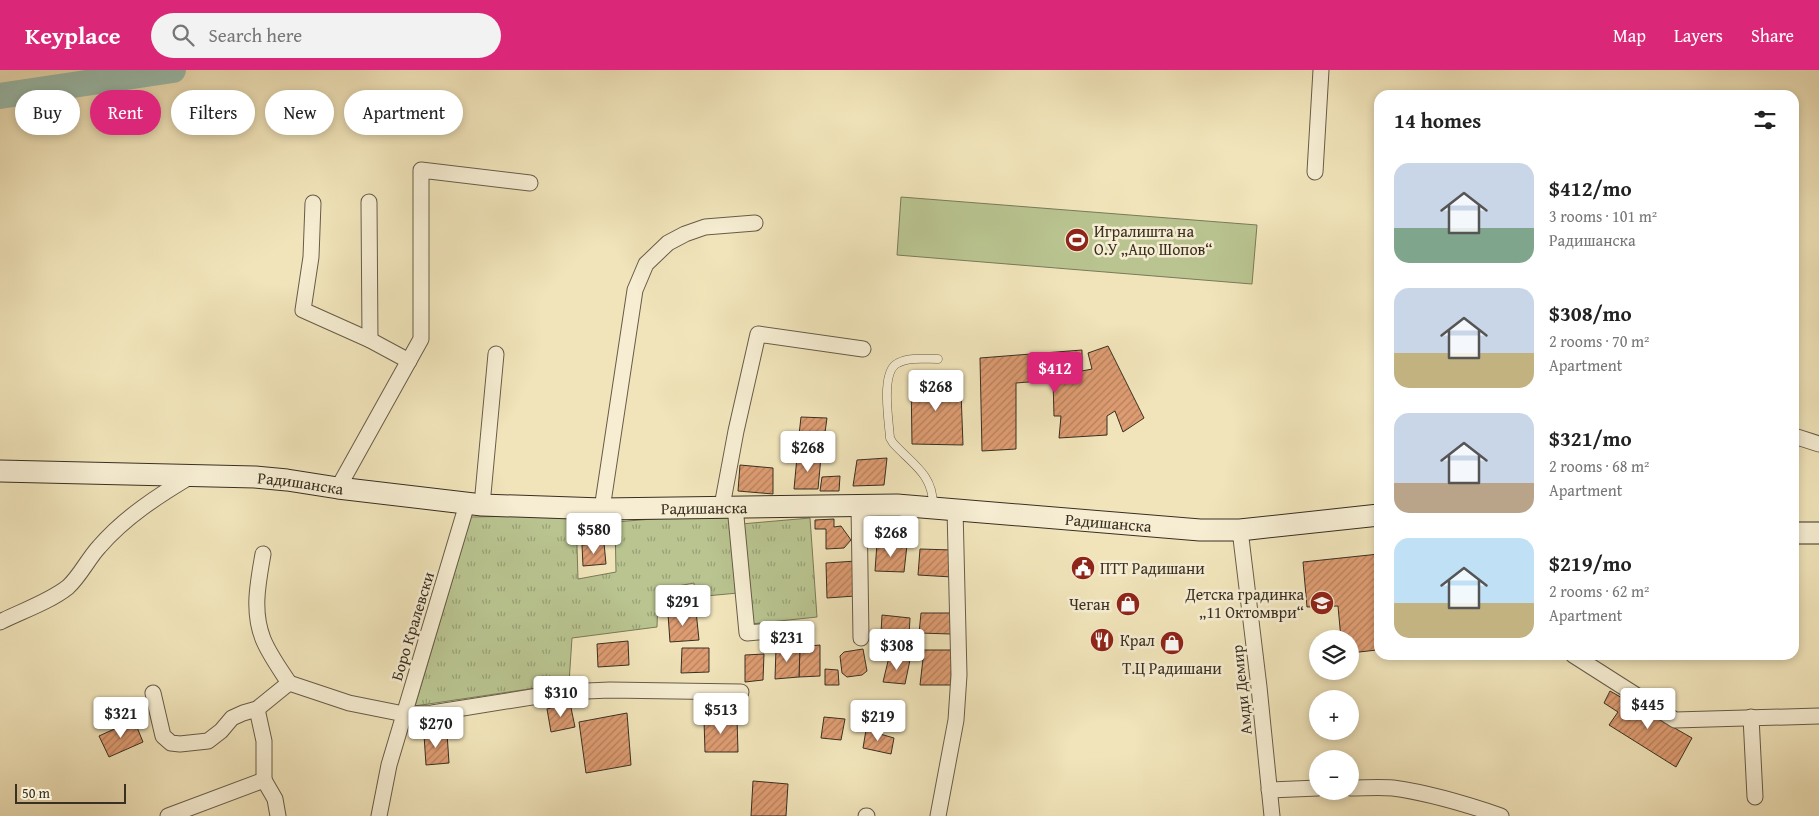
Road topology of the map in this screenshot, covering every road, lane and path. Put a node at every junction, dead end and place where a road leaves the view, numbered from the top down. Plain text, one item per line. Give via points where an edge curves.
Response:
1 (1321, 70) edge
2 (1315, 172) dead end
3 (530, 183) dead end
4 (368, 202) dead end
5 (313, 203) dead end
6 (755, 223) dead end
7 (370, 340) junction
8 (863, 349) dead end
9 (496, 354) dead end
10 (938, 359) dead end
11 (409, 361) junction
12 (1799, 438) edge
13 (1819, 444) edge
14 (0, 471) edge
15 (194, 475) junction
16 (338, 488) junction
17 (475, 505) junction
18 (859, 505) junction
19 (729, 506) junction
20 (933, 507) junction
21 (602, 509) junction
22 (955, 509) junction
23 (1374, 516) edge
24 (1240, 530) junction
25 (1799, 533) edge
26 (1819, 533) edge
27 (263, 554) dead end
28 (0, 622) edge
29 (782, 630) dead end
30 (861, 638) dead end
31 (1581, 660) edge
32 (289, 683) junction
33 (741, 692) dead end
34 (153, 693) dead end
35 (258, 709) junction
36 (404, 714) junction
37 (1819, 716) edge
38 (1751, 717) junction
39 (264, 780) junction
40 (1309, 788) edge
41 (1359, 788) edge
42 (1269, 790) junction
43 (1755, 797) dead end
44 (168, 816) edge
45 (278, 816) edge
46 (378, 816) edge
47 (938, 816) edge
48 (1272, 816) edge
49 (1501, 816) edge

1 - 2 street
3 - 11 street via 421,170 422,339
4 - 7 street
5 - 7 street via 311,257 303,310
6 - 21 street via 705,227 685,234 668,243 646,264 635,290
7 - 11 street
8 - 19 street via 758,334 736,431
9 - 17 street, Боро Кралевски
10 - 20 lane via 903,360 890,370 887,380 892,444 930,484
11 - 16 street
12 - 13 street
14 - 15 street, Радишанска
15 - 16 street, Радишанска via 279,479
15 - 28 street via 135,512 100,546 69,586
16 - 17 street, Радишанска
17 - 21 street, Радишанска
17 - 36 street, Боро Кралевски
18 - 19 street, Радишанска
18 - 20 street, Радишанска
18 - 30 street
19 - 21 street, Радишанска
19 - 29 street via 747,633
20 - 22 street, Радишанска
22 - 24 street, Радишанска via 1200,530
22 - 47 street via 958,693
23 - 24 street, Радишанска
24 - 42 street, Амди Демир
25 - 26 street
27 - 32 street via 257,587 257,618 263,640
31 - 38 street via 1675,720
32 - 35 street
32 - 36 street via 349,703
33 - 36 street via 563,692 432,713
34 - 35 street via 163,736 180,744 208,740 232,718
35 - 39 street via 264,740
36 - 46 street, Боро Кралевски
37 - 38 street
38 - 43 street
39 - 44 street
39 - 45 street via 274,798
40 - 42 street
41 - 49 street via 1415,792
42 - 48 street, Амди Демир

